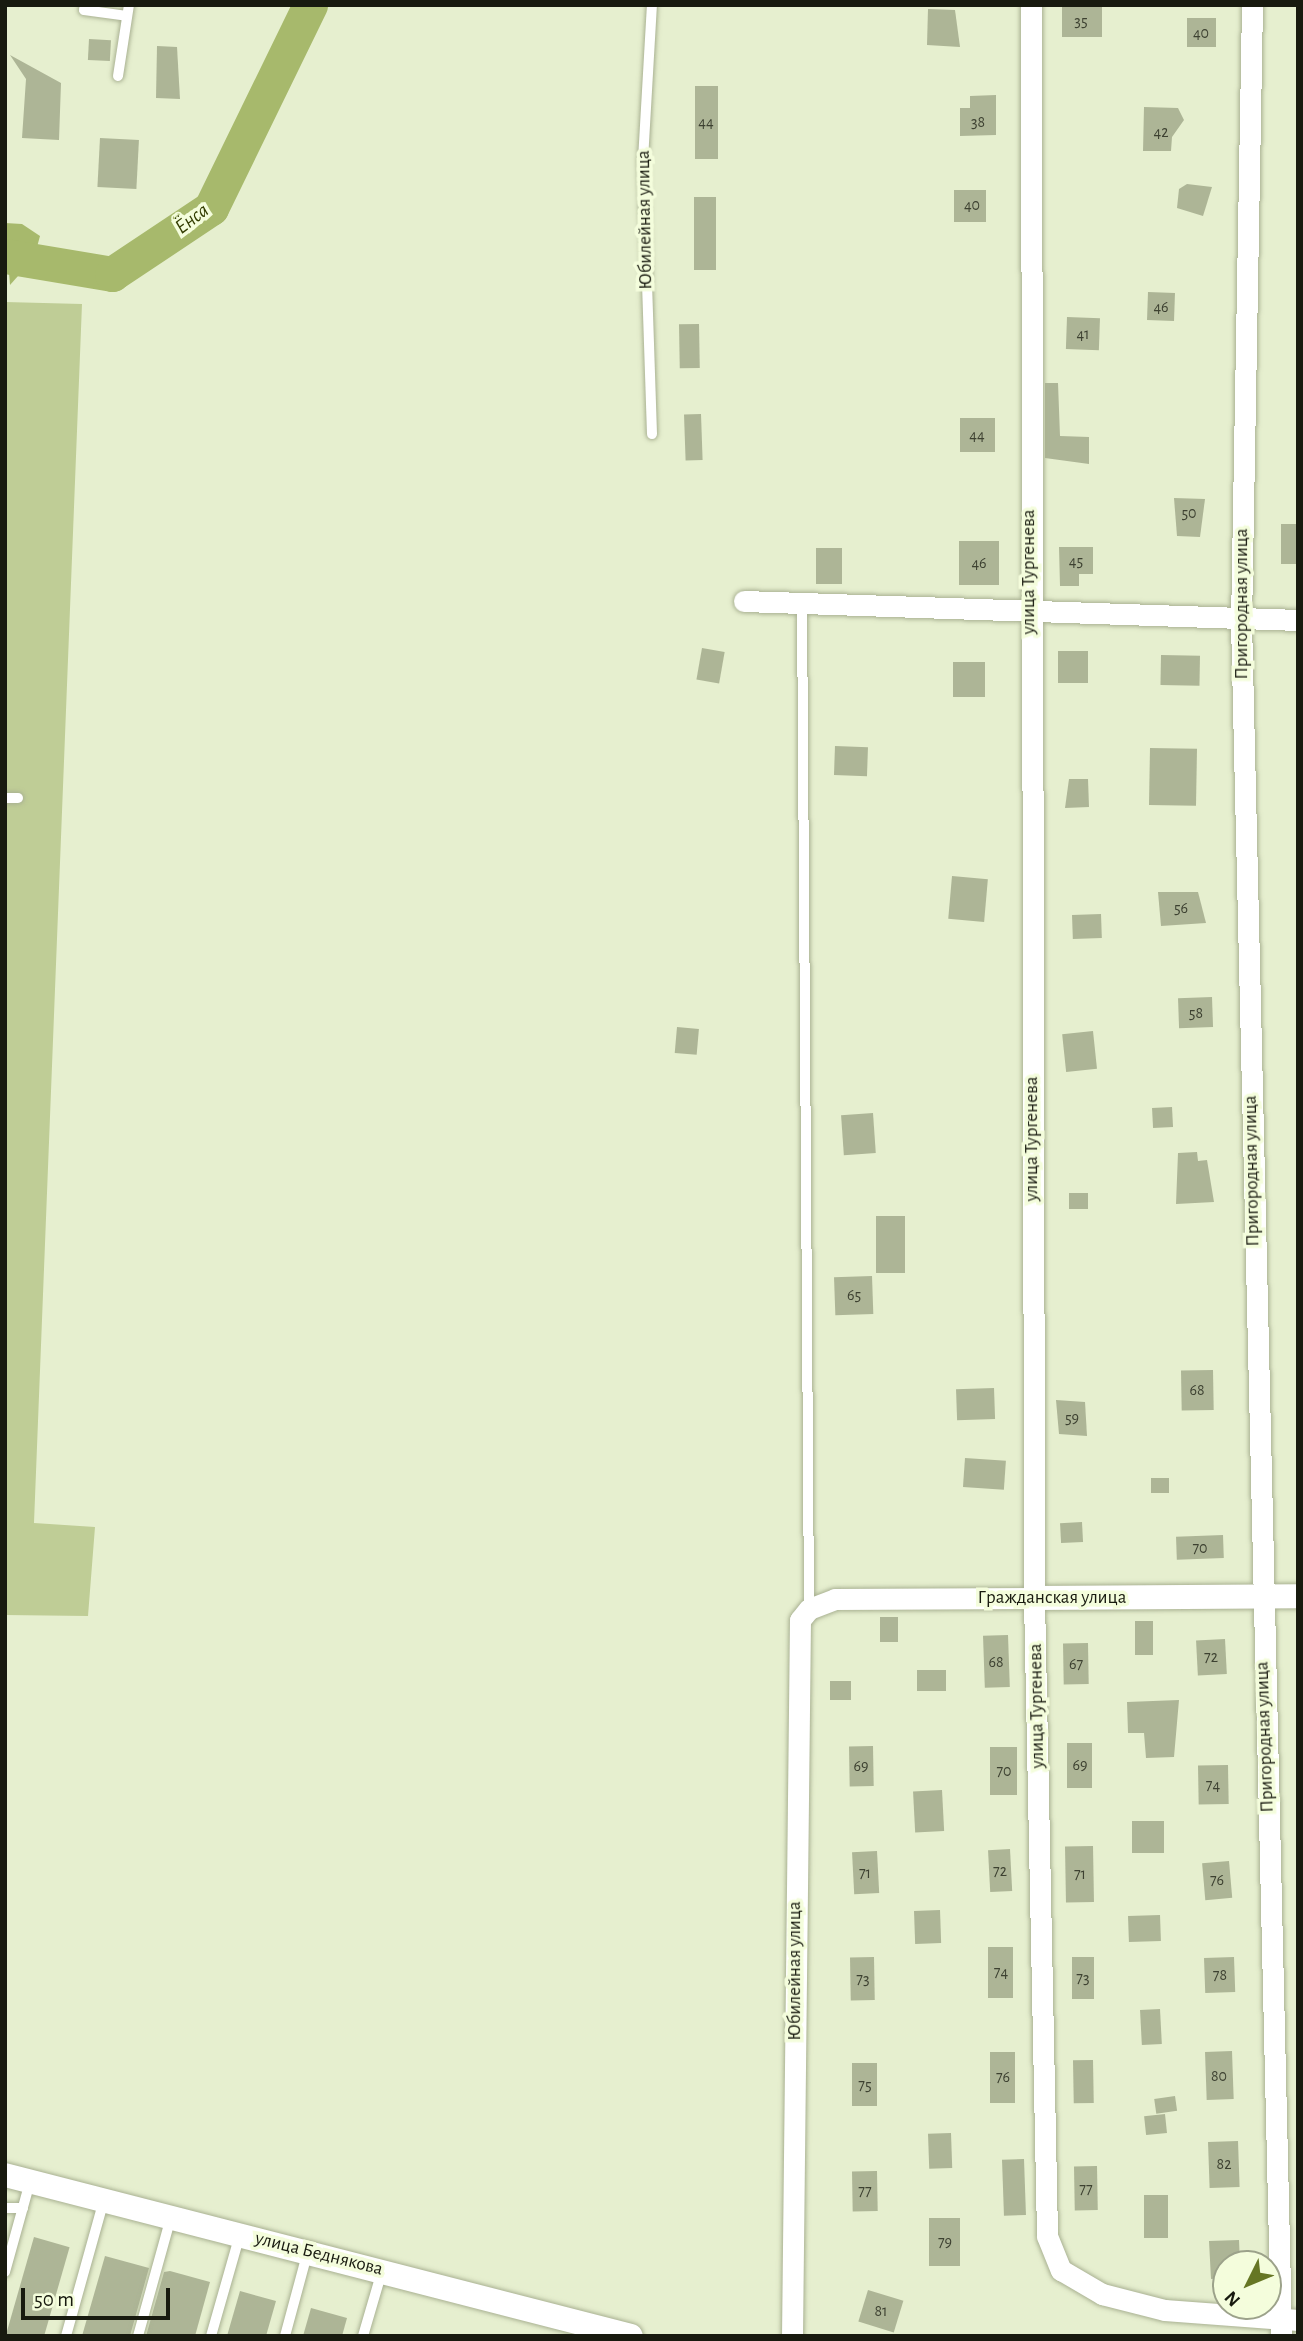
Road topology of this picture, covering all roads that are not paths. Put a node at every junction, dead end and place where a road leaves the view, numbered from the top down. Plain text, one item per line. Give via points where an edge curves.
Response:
1 (85, 5) edge
2 (652, 5) edge
3 (1031, 5) edge
4 (1252, 5) edge
5 (104, 9) edge
6 (128, 11) edge
7 (118, 76) dead end
8 (652, 434) dead end
9 (744, 601) dead end
10 (802, 603) junction
11 (1029, 614) junction
12 (1298, 620) edge
13 (1241, 621) junction
14 (5, 797) edge
15 (18, 798) dead end
16 (1298, 1596) edge
17 (1261, 1597) junction
18 (1034, 1598) junction
19 (809, 1609) junction
20 (5, 2175) edge
21 (30, 2182) junction
22 (104, 2200) junction
23 (23, 2207) junction
24 (5, 2208) edge
25 (171, 2217) junction
26 (240, 2234) junction
27 (308, 2251) junction
28 (382, 2271) junction
29 (5, 2272) edge
30 (1286, 2325) edge
31 (66, 2336) edge
32 (138, 2336) edge
33 (211, 2336) edge
34 (285, 2336) edge
35 (363, 2336) edge
36 (631, 2336) edge
37 (792, 2336) edge

1 - 5 lane via 84,10
2 - 8 lane, Юбилейная улица via 643,160
3 - 11 street, улица Тургенева
4 - 13 street, Пригородная улица
5 - 6 lane
6 - 7 lane
9 - 10 street
10 - 11 street via 1015,609
10 - 19 lane
11 - 13 street
11 - 18 street, улица Тургенева
12 - 13 street
13 - 17 street, Пригородная улица
14 - 15 lane
16 - 17 street, Гражданская улица
17 - 18 street, Гражданская улица
17 - 30 street, Пригородная улица
18 - 19 street, Гражданская улица via 835,1599
18 - 30 street, улица Тургенева via 1048,2236 1061,2270 1102,2294 1166,2310
19 - 37 street, Юбилейная улица via 797,1634
20 - 21 street, улица Беднякова
21 - 22 street, улица Беднякова
21 - 23 lane
22 - 25 street, улица Беднякова
22 - 31 lane
23 - 24 lane
23 - 29 lane
25 - 26 street, улица Беднякова
25 - 32 lane
26 - 27 street, улица Беднякова
26 - 33 lane
27 - 28 street, улица Беднякова
27 - 34 lane
28 - 35 lane
28 - 36 street, улица Беднякова

